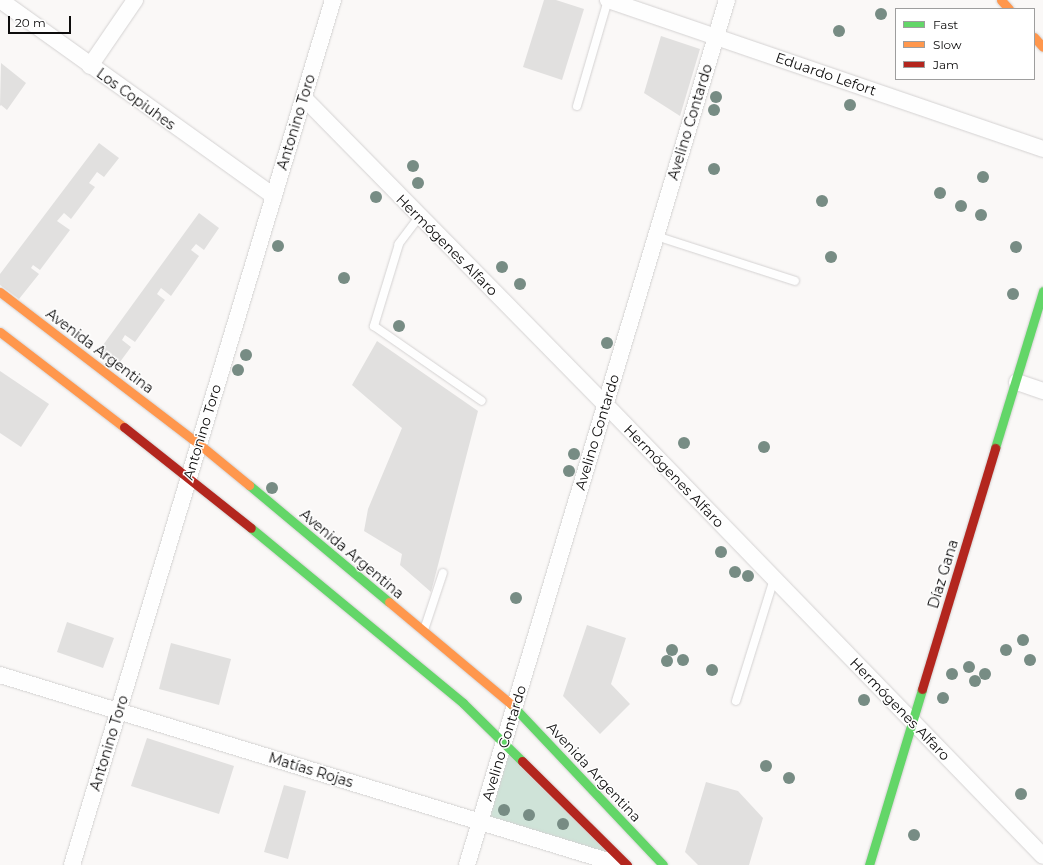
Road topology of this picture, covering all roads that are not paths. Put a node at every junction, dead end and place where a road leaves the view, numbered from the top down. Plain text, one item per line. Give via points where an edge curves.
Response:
1 (0, 0) edge
2 (135, 0) edge
3 (333, 0) edge
4 (608, 0) edge
5 (727, 0) edge
6 (1001, 0) edge
7 (1008, 8) edge
8 (716, 36) junction
9 (1035, 38) edge
10 (1043, 48) edge
11 (90, 66) junction
12 (304, 98) junction
13 (577, 106) dead end
14 (1043, 149) edge
15 (274, 196) junction
16 (419, 217) junction
17 (656, 236) junction
18 (796, 281) dead end
19 (1043, 291) edge
20 (0, 292) edge
21 (0, 332) edge
22 (1017, 382) junction
23 (1043, 391) edge
24 (482, 401) dead end
25 (605, 404) junction
26 (199, 444) junction
27 (189, 477) junction
28 (443, 573) dead end
29 (774, 579) junction
30 (424, 632) junction
31 (0, 675) edge
32 (736, 701) dead end
33 (515, 708) junction
34 (118, 710) junction
35 (913, 722) junction
36 (504, 743) junction
37 (481, 822) junction
38 (1043, 856) edge
39 (72, 865) edge
40 (467, 865) edge
41 (621, 865) edge
42 (627, 865) edge
43 (663, 865) edge
44 (869, 865) edge

1 - 11 street, Los Copiuhes
2 - 11 street
3 - 12 street, Antonino Toro
4 - 8 street, Eduardo Lefort
4 - 13 lane
5 - 8 street, Avelino Contardo
6 - 7 main road
8 - 14 street, Eduardo Lefort
8 - 17 street, Avelino Contardo
9 - 10 main road
11 - 15 street, Los Copiuhes
12 - 15 street, Antonino Toro
12 - 16 street, Hermógenes Alfaro
15 - 26 street, Antonino Toro
16 - 24 lane via 400,244 374,326
16 - 25 street, Hermógenes Alfaro
17 - 18 lane
17 - 25 street, Avelino Contardo
19 - 22 main road, Díaz Gana
20 - 26 main road, Avenida Argentina
21 - 27 main road
22 - 23 street
22 - 35 main road, Díaz Gana
25 - 29 street, Hermógenes Alfaro
25 - 33 street, Avelino Contardo
26 - 27 street, Antonino Toro
26 - 30 main road, Avenida Argentina
27 - 34 street, Antonino Toro
27 - 36 main road via 463,703
28 - 30 lane
29 - 32 lane
29 - 35 street, Hermógenes Alfaro
30 - 33 main road, Avenida Argentina
31 - 34 street, Matías Rojas
33 - 36 street, Avelino Contardo
33 - 43 main road, Avenida Argentina
34 - 37 street, Matías Rojas
34 - 39 street, Antonino Toro
35 - 38 street, Hermógenes Alfaro
35 - 44 main road, Díaz Gana
36 - 37 street, Avelino Contardo
36 - 42 main road
37 - 40 street, Avelino Contardo
37 - 41 street, Matías Rojas

